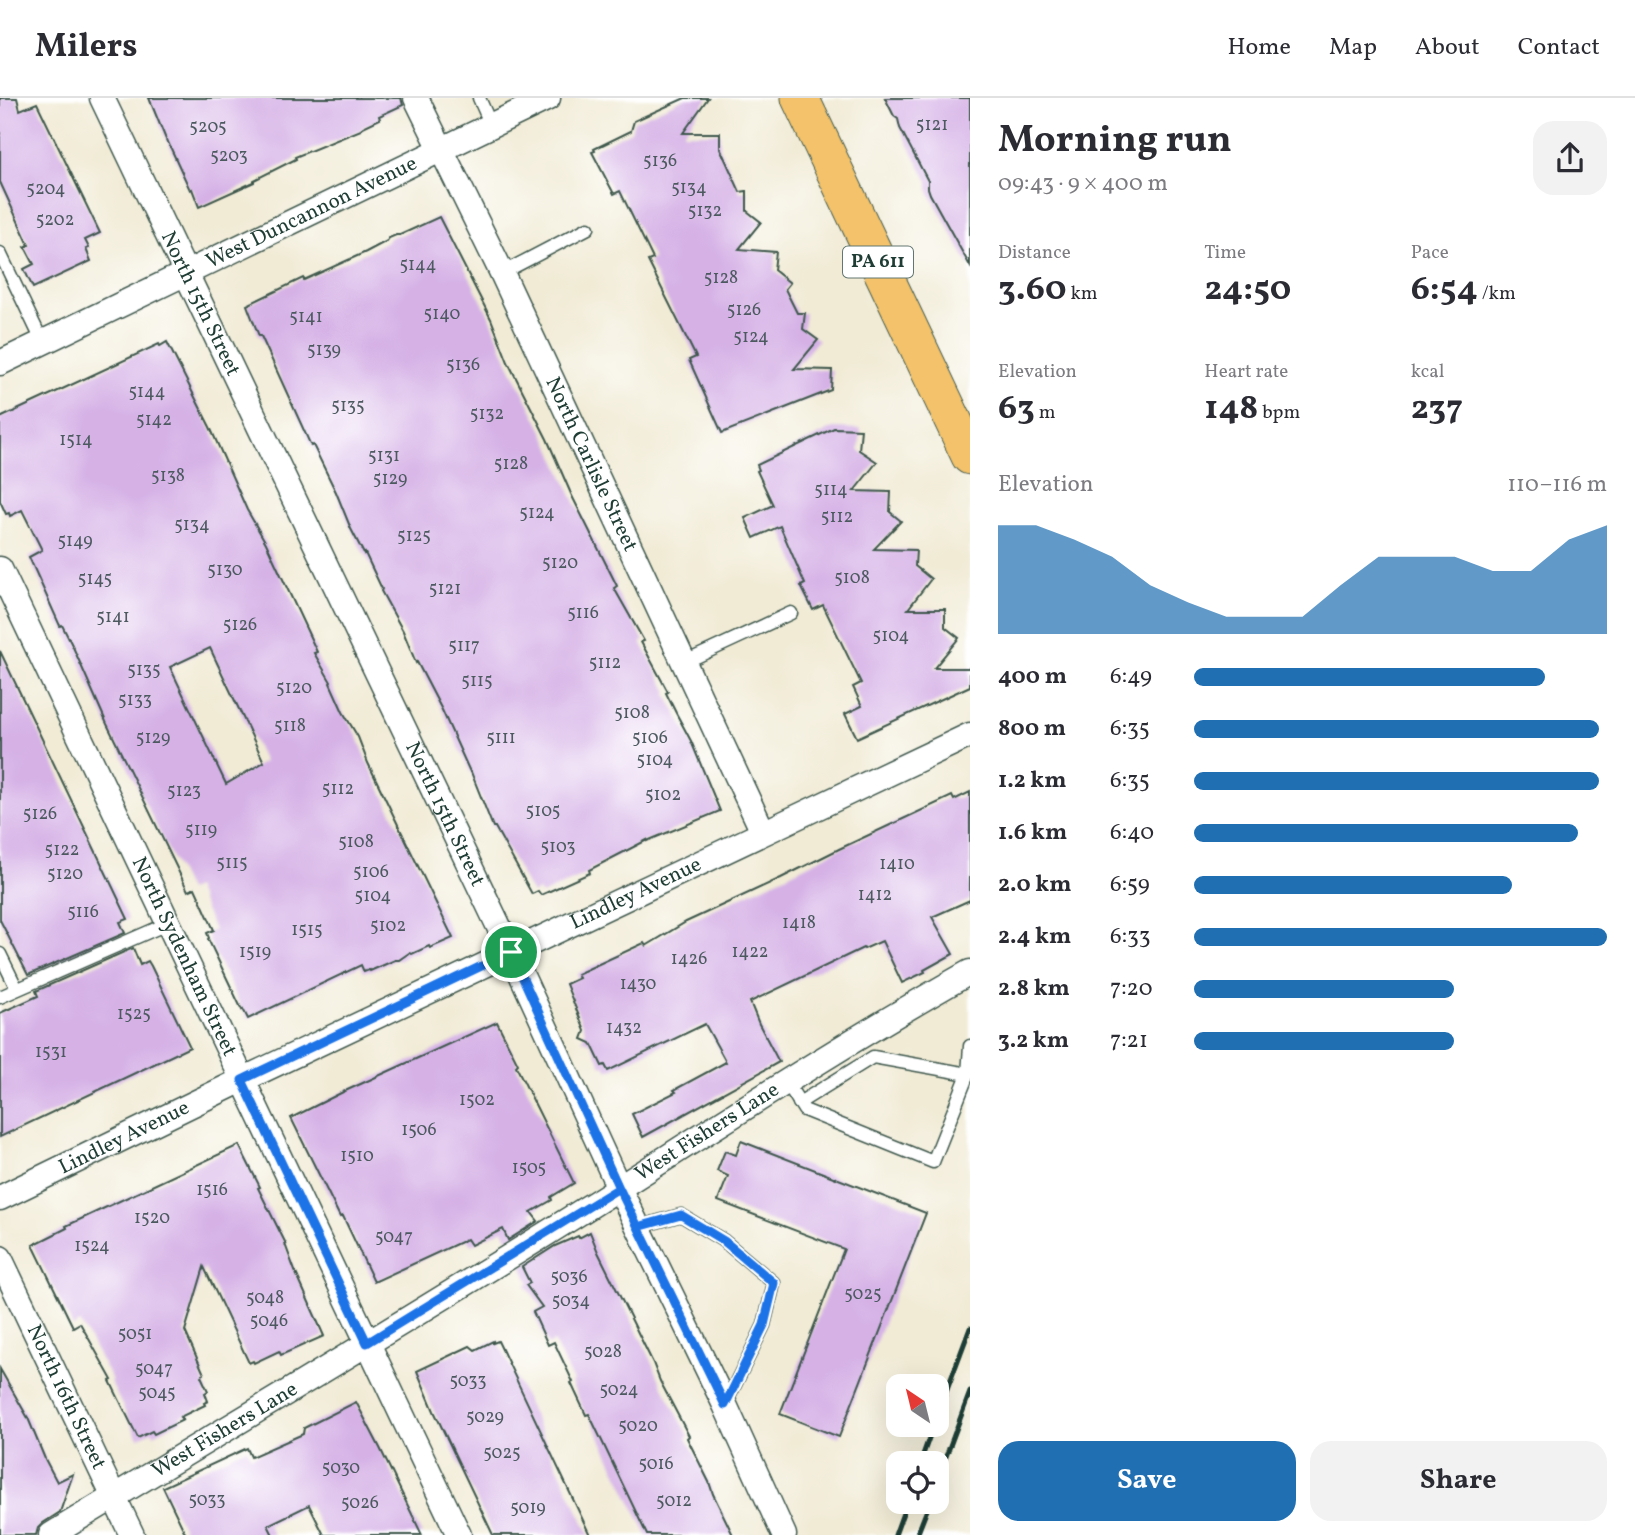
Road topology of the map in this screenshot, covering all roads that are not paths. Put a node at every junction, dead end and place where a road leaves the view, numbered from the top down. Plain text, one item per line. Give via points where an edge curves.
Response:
1 (102, 98) edge
2 (416, 98) edge
3 (479, 98) edge
4 (548, 98) edge
5 (800, 98) edge
6 (491, 125) junction
7 (440, 149) junction
8 (588, 229) dead end
9 (0, 253) edge
10 (185, 273) junction
11 (502, 273) junction
12 (43, 343) junction
13 (0, 363) edge
14 (970, 456) edge
15 (0, 569) edge
16 (791, 613) dead end
17 (683, 663) junction
18 (970, 735) edge
19 (763, 832) junction
20 (169, 923) junction
21 (511, 952) junction
22 (0, 954) edge
23 (970, 972) edge
24 (17, 989) junction
25 (0, 997) edge
26 (970, 1046) edge
27 (968, 1074) junction
28 (242, 1080) junction
29 (786, 1081) junction
30 (799, 1103) junction
31 (619, 1188) junction
32 (0, 1198) edge
33 (638, 1227) junction
34 (0, 1258) edge
35 (367, 1343) junction
36 (725, 1405) junction
37 (114, 1497) junction
38 (51, 1535) edge
39 (132, 1535) edge
40 (459, 1535) edge
41 (784, 1535) edge

1 - 10 street, North 15th Street
2 - 7 street, North Carlisle Street
3 - 6 lane
4 - 6 street, West Duncannon Avenue
5 - 14 main road, PA 611
6 - 7 street, West Duncannon Avenue
7 - 10 street, West Duncannon Avenue
7 - 11 street, North Carlisle Street
8 - 11 lane
9 - 12 lane
10 - 12 street, West Duncannon Avenue
10 - 21 street, North 15th Street
11 - 17 street, North Carlisle Street
12 - 13 street, West Duncannon Avenue
15 - 20 street, North Sydenham Street
16 - 17 lane
17 - 19 street, North Carlisle Street
18 - 19 street, Lindley Avenue
19 - 21 street, Lindley Avenue
20 - 24 lane
20 - 28 street, North Sydenham Street
21 - 28 street, Lindley Avenue
21 - 31 street, North 15th Street
22 - 24 lane
23 - 29 street, West Fishers Lane
24 - 25 lane
26 - 27 lane
27 - 30 lane via 873,1057
27 - 30 lane via 933,1162 804,1110
28 - 32 street, Lindley Avenue
28 - 35 street, North Sydenham Street
29 - 30 lane
29 - 31 street, West Fishers Lane
31 - 33 street, North 15th Street
31 - 35 street, West Fishers Lane
33 - 36 street, North 15th Street
33 - 36 lane via 681,1215 724,1241 774,1283 764,1325
34 - 37 street, North 16th Street
35 - 37 street, West Fishers Lane
35 - 40 street, North Sydenham Street
36 - 41 street, North 15th Street
37 - 38 street, West Fishers Lane
37 - 39 street, North 16th Street

